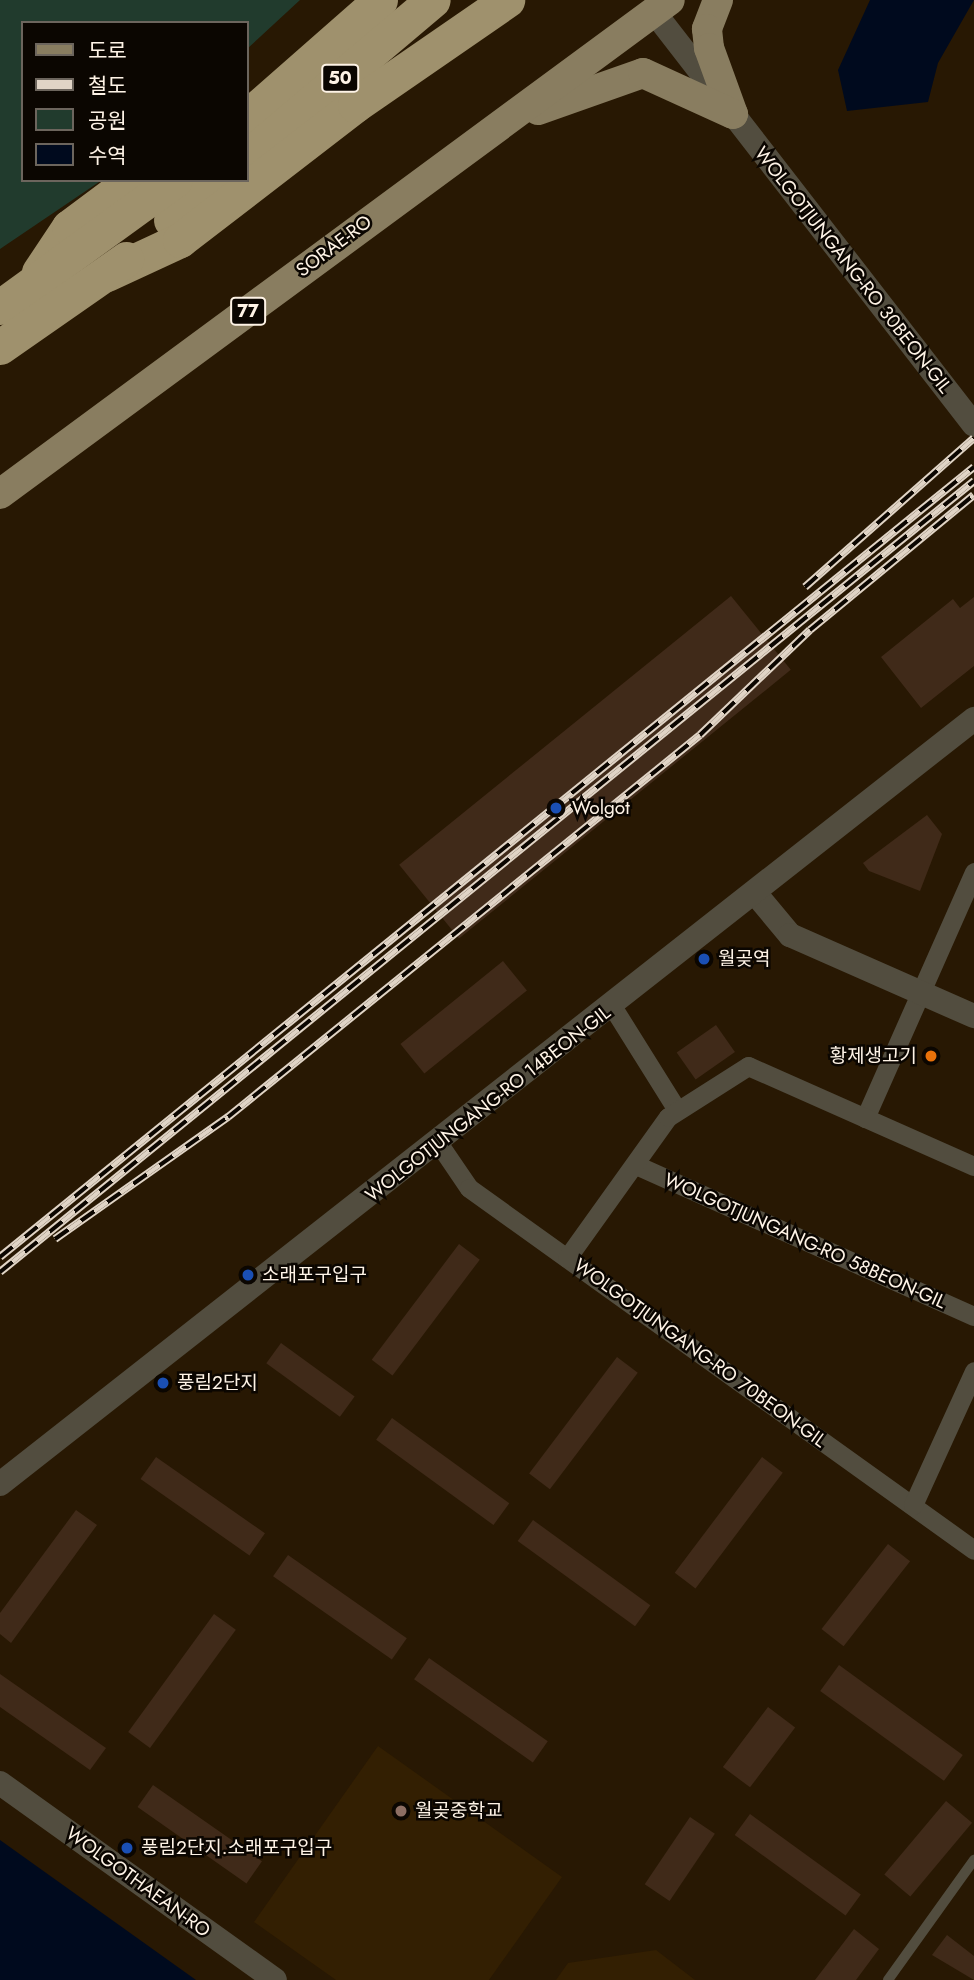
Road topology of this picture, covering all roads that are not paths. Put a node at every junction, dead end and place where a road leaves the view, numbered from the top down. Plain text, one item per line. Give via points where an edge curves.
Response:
1 (355, 0) edge
2 (380, 0) edge
3 (433, 0) edge
4 (507, 0) edge
5 (718, 0) edge
6 (662, 6) edge
7 (248, 91) edge
8 (733, 114) junction
9 (248, 116) edge
10 (495, 127) junction
11 (248, 156) edge
12 (129, 182) edge
13 (172, 182) edge
14 (217, 182) edge
15 (107, 274) junction
16 (29, 286) junction
17 (0, 307) edge
18 (0, 347) edge
19 (974, 425) edge
20 (0, 494) edge
21 (974, 719) edge
22 (974, 872) edge
23 (755, 893) junction
24 (920, 992) junction
25 (612, 1006) junction
26 (974, 1016) edge
27 (677, 1110) junction
28 (864, 1118) junction
29 (439, 1143) junction
30 (636, 1165) junction
31 (974, 1166) edge
32 (567, 1258) junction
33 (974, 1316) edge
34 (974, 1371) edge
35 (0, 1485) edge
36 (913, 1504) junction
37 (974, 1550) edge
38 (0, 1783) edge
39 (974, 1860) edge
40 (275, 1980) edge
41 (888, 1980) edge

1 - 7 highway
2 - 9 highway, 50
3 - 11 highway, 50
4 - 15 highway via 355,105 180,240
5 - 8 main road via 707,29 709,48
6 - 8 street, WOLGOTJUNGANG-RO 30BEON-GIL
6 - 10 main road, SORAE-RO / 77
8 - 10 main road via 643,73 624,75
8 - 19 street, WOLGOTJUNGANG-RO 30BEON-GIL
10 - 20 main road, SORAE-RO / 77
12 - 16 highway via 69,227
13 - 16 highway
14 - 15 highway
15 - 18 highway
16 - 17 highway
21 - 23 street, WOLGOTJUNGANG-RO 14BEON-GIL
22 - 24 street
23 - 24 street via 790,935
23 - 25 street, WOLGOTJUNGANG-RO 14BEON-GIL
24 - 26 street
24 - 28 street
25 - 27 street
25 - 29 street, WOLGOTJUNGANG-RO 14BEON-GIL
27 - 28 street via 748,1066
27 - 30 street
28 - 31 street
29 - 32 street, WOLGOTJUNGANG-RO 70BEON-GIL via 469,1188
29 - 35 street, WOLGOTJUNGANG-RO 14BEON-GIL
30 - 32 street
30 - 33 street, WOLGOTJUNGANG-RO 58BEON-GIL
32 - 36 street, WOLGOTJUNGANG-RO 70BEON-GIL
34 - 36 street
36 - 37 street, WOLGOTJUNGANG-RO 70BEON-GIL
38 - 40 street, WOLGOTHAEAN-RO
39 - 41 lane

